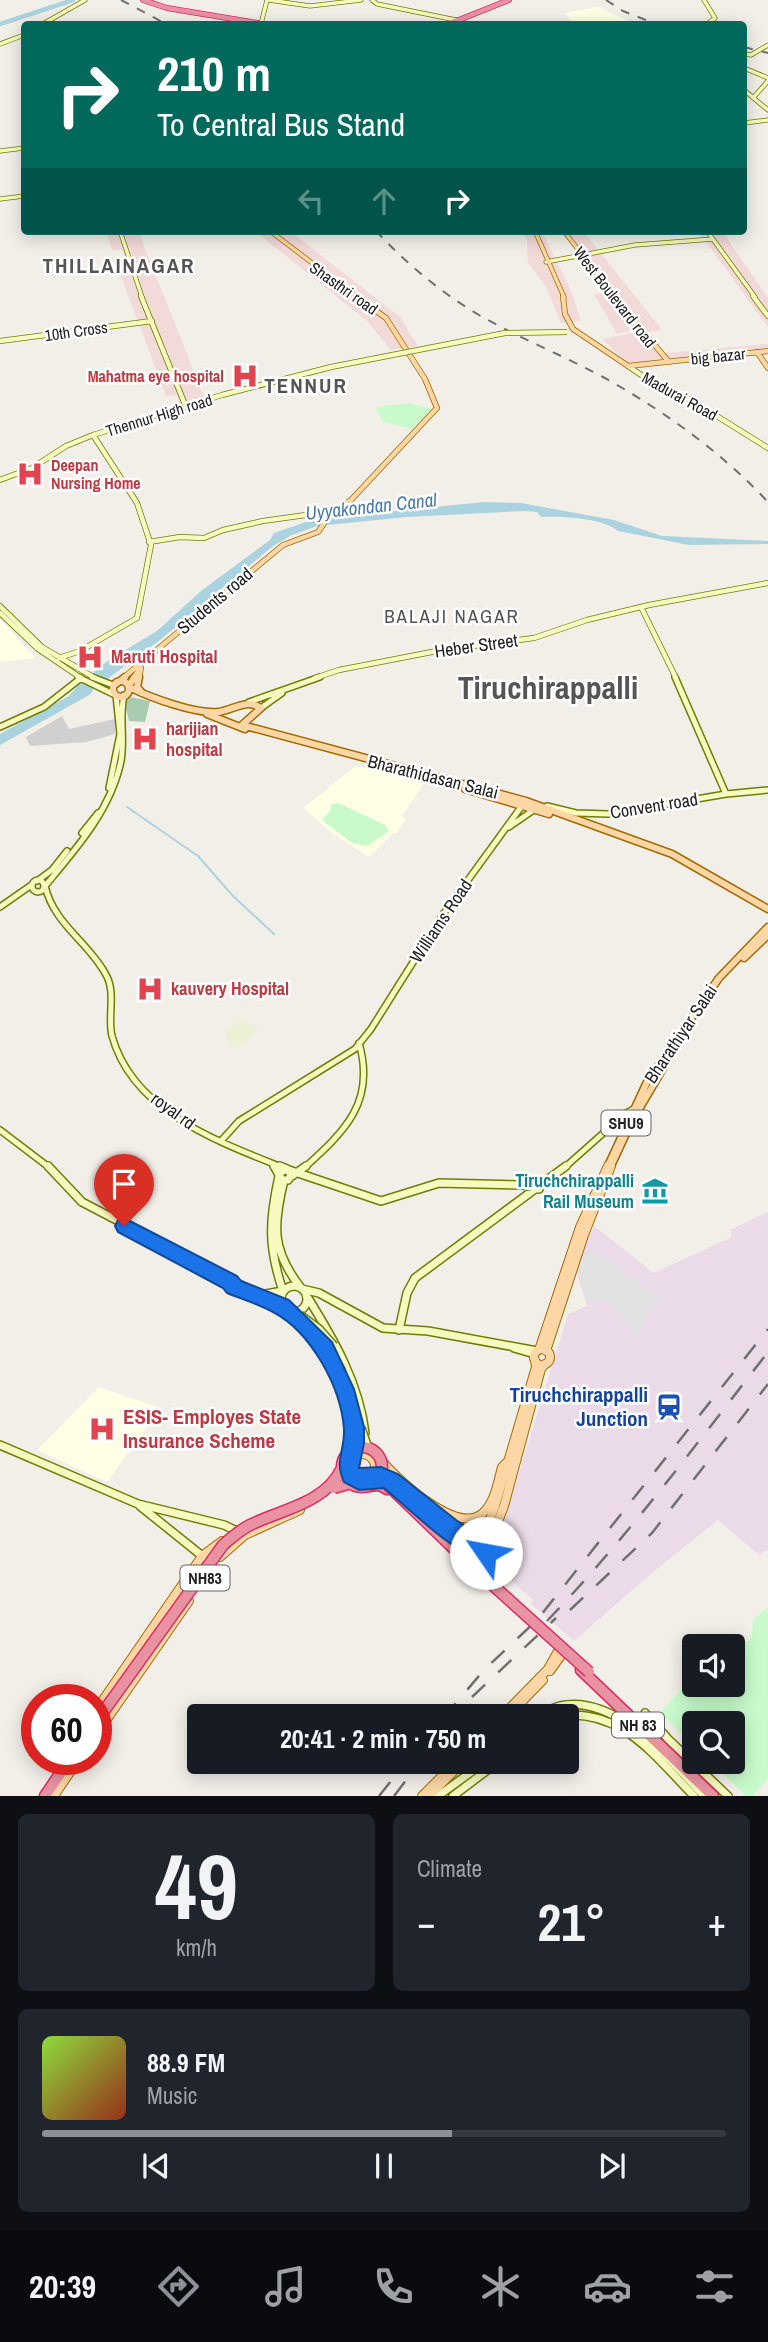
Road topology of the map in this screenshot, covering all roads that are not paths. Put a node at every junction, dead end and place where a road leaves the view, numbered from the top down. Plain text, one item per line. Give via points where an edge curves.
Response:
1 (85, 0) edge
2 (142, 0) edge
3 (268, 0) edge
4 (360, 0) edge
5 (372, 0) edge
6 (510, 0) edge
7 (704, 0) edge
8 (440, 19) junction
9 (48, 21) edge
10 (238, 21) edge
11 (243, 21) edge
12 (261, 21) edge
13 (443, 21) edge
14 (454, 21) edge
15 (463, 21) edge
16 (711, 21) edge
17 (21, 36) edge
18 (0, 44) edge
19 (768, 45) edge
20 (747, 54) edge
21 (747, 69) edge
22 (768, 79) edge
23 (747, 91) edge
24 (754, 97) junction
25 (768, 108) edge
26 (768, 120) edge
27 (747, 123) edge
28 (21, 148) edge
29 (0, 151) edge
30 (21, 196) edge
31 (0, 199) edge
32 (121, 235) edge
33 (275, 235) edge
34 (536, 235) edge
35 (567, 235) edge
36 (710, 235) edge
37 (713, 239) junction
38 (582, 254) junction
39 (546, 261) junction
40 (768, 316) edge
41 (152, 321) junction
42 (573, 329) junction
43 (567, 332) junction
44 (580, 334) junction
45 (0, 341) edge
46 (768, 351) edge
47 (757, 352) junction
48 (669, 362) junction
49 (628, 366) junction
50 (768, 368) edge
51 (186, 407) junction
52 (437, 408) junction
53 (93, 435) junction
54 (768, 448) edge
55 (0, 480) edge
56 (332, 514) junction
57 (323, 529) junction
58 (149, 542) junction
59 (768, 583) edge
60 (0, 607) edge
61 (641, 607) junction
62 (0, 612) edge
63 (80, 651) junction
64 (59, 658) junction
65 (142, 666) junction
66 (79, 669) junction
67 (84, 676) junction
68 (114, 685) junction
69 (96, 687) joint
70 (287, 689) junction
71 (123, 693) junction
72 (142, 693) junction
73 (249, 702) junction
74 (261, 708) junction
75 (213, 713) junction
76 (0, 727) edge
77 (115, 769) joint
78 (419, 775) junction
79 (768, 790) edge
80 (726, 793) junction
81 (524, 803) junction
82 (537, 807) junction
83 (509, 827) junction
84 (55, 870) junction
85 (37, 881) junction
86 (45, 886) junction
87 (32, 889) junction
88 (46, 898) junction
89 (0, 907) edge
90 (768, 911) edge
91 (768, 927) edge
92 (768, 935) edge
93 (359, 1043) junction
94 (636, 1108) junction
95 (0, 1130) edge
96 (221, 1142) junction
97 (271, 1163) junction
98 (292, 1172) junction
99 (281, 1177) junction
100 (539, 1189) junction
101 (230, 1282) junction
102 (302, 1288) junction
103 (283, 1291) junction
104 (308, 1298) junction
105 (285, 1309) junction
106 (299, 1315) junction
107 (399, 1330) junction
108 (539, 1353) junction
109 (545, 1364) junction
110 (363, 1416) junction
111 (352, 1420) junction
112 (0, 1445) edge
113 (348, 1460) junction
114 (378, 1463) junction
115 (505, 1464) junction
116 (366, 1481) junction
117 (351, 1483) junction
118 (138, 1504) junction
119 (241, 1533) junction
120 (485, 1544) junction
121 (202, 1556) junction
122 (212, 1566) junction
123 (562, 1650) junction
124 (112, 1687) edge
125 (112, 1701) edge
126 (112, 1702) edge
127 (514, 1704) edge
128 (519, 1704) edge
129 (563, 1704) edge
130 (112, 1712) edge
131 (579, 1713) edge
132 (645, 1713) dead end
133 (444, 1774) edge
134 (451, 1774) edge
135 (468, 1774) edge
136 (482, 1774) edge
137 (57, 1775) edge
138 (61, 1775) edge
139 (65, 1775) edge
140 (47, 1796) edge
141 (422, 1796) edge
142 (429, 1796) edge
143 (438, 1796) edge
144 (453, 1796) edge
145 (694, 1796) edge
146 (704, 1796) edge
147 (713, 1796) edge
148 (720, 1796) edge
149 (728, 1796) edge

1 - 9 street
2 - 10 highway via 160,8
2 - 11 highway
3 - 4 street via 311,6
3 - 12 street
5 - 8 street
6 - 15 highway
7 - 16 street via 715,18
8 - 13 street
8 - 14 street
17 - 18 street
19 - 20 street
21 - 22 street
22 - 24 street
23 - 24 street
24 - 25 street
26 - 27 street
28 - 29 street
30 - 31 street
32 - 41 street
33 - 52 main road, Shasthri road via 386,318 425,379
34 - 39 main road
35 - 38 main road, West Boulevard road
36 - 37 street
37 - 38 street
37 - 40 street
38 - 39 street
38 - 48 main road, West Boulevard road
39 - 42 main road
41 - 45 street, 10th Cross
41 - 51 street
42 - 43 street, bridge
42 - 44 main road
43 - 44 street, Thennur High road
43 - 51 street, Thennur High road, bridge via 505,332 328,368
44 - 49 main road
46 - 47 main road, big bazar
47 - 48 main road, big bazar
47 - 50 main road
48 - 49 main road, big bazar
49 - 54 street, Madurai Road
51 - 53 street, Thennur High road
52 - 56 main road via 351,500
52 - 56 main road via 438,413 355,501
53 - 55 street, Thennur High road
53 - 58 street via 133,495
56 - 57 main road
56 - 58 street via 274,520 204,538
57 - 65 main road via 317,537 286,547
57 - 68 main road, Students road via 283,545
58 - 63 street via 137,618
59 - 61 street, Heber Street
60 - 64 street
61 - 70 street, Heber Street via 534,638 339,670
61 - 80 street
62 - 67 street via 37,650
63 - 64 street
63 - 66 street via 72,660
64 - 66 street
65 - 71 main road
65 - 72 main road via 136,687
66 - 67 street
67 - 68 street
67 - 69 street, Bharathidasan Salai
67 - 76 street via 64,694
68 - 71 main road
68 - 71 main road via 111,691
69 - 71 main road, Bharathidasan Salai
70 - 73 street
70 - 74 street
71 - 72 main road, Bharathidasan Salai
71 - 75 main road, Bharathidasan Salai
71 - 77 street via 117,708 120,734
71 - 84 street via 121,759 112,790 97,820
72 - 75 main road, Bharathidasan Salai
73 - 74 main road
73 - 75 main road
74 - 78 main road, Bharathidasan Salai via 242,725
75 - 78 main road, Bharathidasan Salai via 256,732
77 - 84 main road via 98,813
78 - 81 main road, Bharathidasan Salai
79 - 80 street, Convent road
80 - 82 street, Convent road via 608,814
81 - 82 main road, Bharathidasan Salai
81 - 83 street, Williams Road
82 - 83 street
82 - 90 main road, Bharathidasan Salai via 661,853
83 - 93 street, Williams Road via 444,913
84 - 85 street
84 - 86 street
85 - 86 street
85 - 87 street
86 - 87 street via 40,891
86 - 88 main road
87 - 88 street
87 - 89 street
88 - 96 street, royal rd via 107,974 112,1035 123,1066 156,1102
91 - 94 main road, Bharathiyar Salai / SHU9 via 719,978 647,1082
92 - 94 main road, Bharathiyar Salai / SHU9 via 720,981
93 - 96 street, Williams Road via 239,1121
93 - 98 street via 366,1086 356,1113 338,1138
94 - 100 street
94 - 108 main road, Bharathiyar Salai / SHU9
95 - 101 street via 42,1160 82,1202
96 - 97 street, royal rd
97 - 98 street, royal rd
97 - 99 street
98 - 99 street
98 - 99 street
98 - 100 street, royal rd via 381,1202 439,1183
99 - 102 street via 277,1244 281,1263
99 - 103 street via 268,1230
100 - 107 street via 415,1278
101 - 103 street via 260,1295
101 - 105 street
102 - 103 street
102 - 104 street
102 - 107 street via 383,1328
103 - 105 street via 279,1300
104 - 106 street
104 - 110 street via 339,1348
105 - 106 street
105 - 111 street via 325,1348
106 - 113 street, bridge via 324,1340 341,1370 358,1428
106 - 114 street, bridge via 327,1337 338,1354 362,1437
107 - 108 street
108 - 109 main road
108 - 109 main road, SHU9 via 550,1359
108 - 115 main road, Bharathiyar Salai / SHU9
109 - 120 main road, SHU9
110 - 111 street
110 - 114 street
111 - 113 street
112 - 118 street
113 - 114 highway, bridge via 361,1447
113 - 116 main road via 351,1475
113 - 117 highway, bridge
113 - 119 main road via 339,1478
113 - 125 highway, NH83, bridge via 335,1483 293,1508 250,1525 223,1545
114 - 115 main road via 448,1514 466,1520 486,1510
114 - 116 highway, bridge via 376,1482
114 - 120 main road via 445,1522
114 - 123 highway, bridge via 389,1486
115 - 120 main road, Bharathiyar Salai / SHU9
116 - 117 highway, bridge
116 - 119 main road, NH83 via 340,1486 305,1508
116 - 123 highway, bridge via 387,1489
117 - 122 highway, bridge via 338,1485 248,1530 228,1545
118 - 119 street
118 - 121 street
119 - 121 main road
119 - 122 main road, NH83
121 - 122 street
121 - 124 main road
122 - 126 highway, NH83, bridge
122 - 130 main road, NH83
123 - 127 main road
123 - 128 main road via 551,1671
123 - 147 highway, NH 83, bridge
123 - 148 highway, NH 83, bridge
129 - 146 street via 604,1708 631,1726
131 - 145 street via 626,1730
132 - 149 street
133 - 141 main road
134 - 142 main road
135 - 143 street
136 - 144 street
137 - 140 main road
138 - 140 highway
139 - 140 main road

